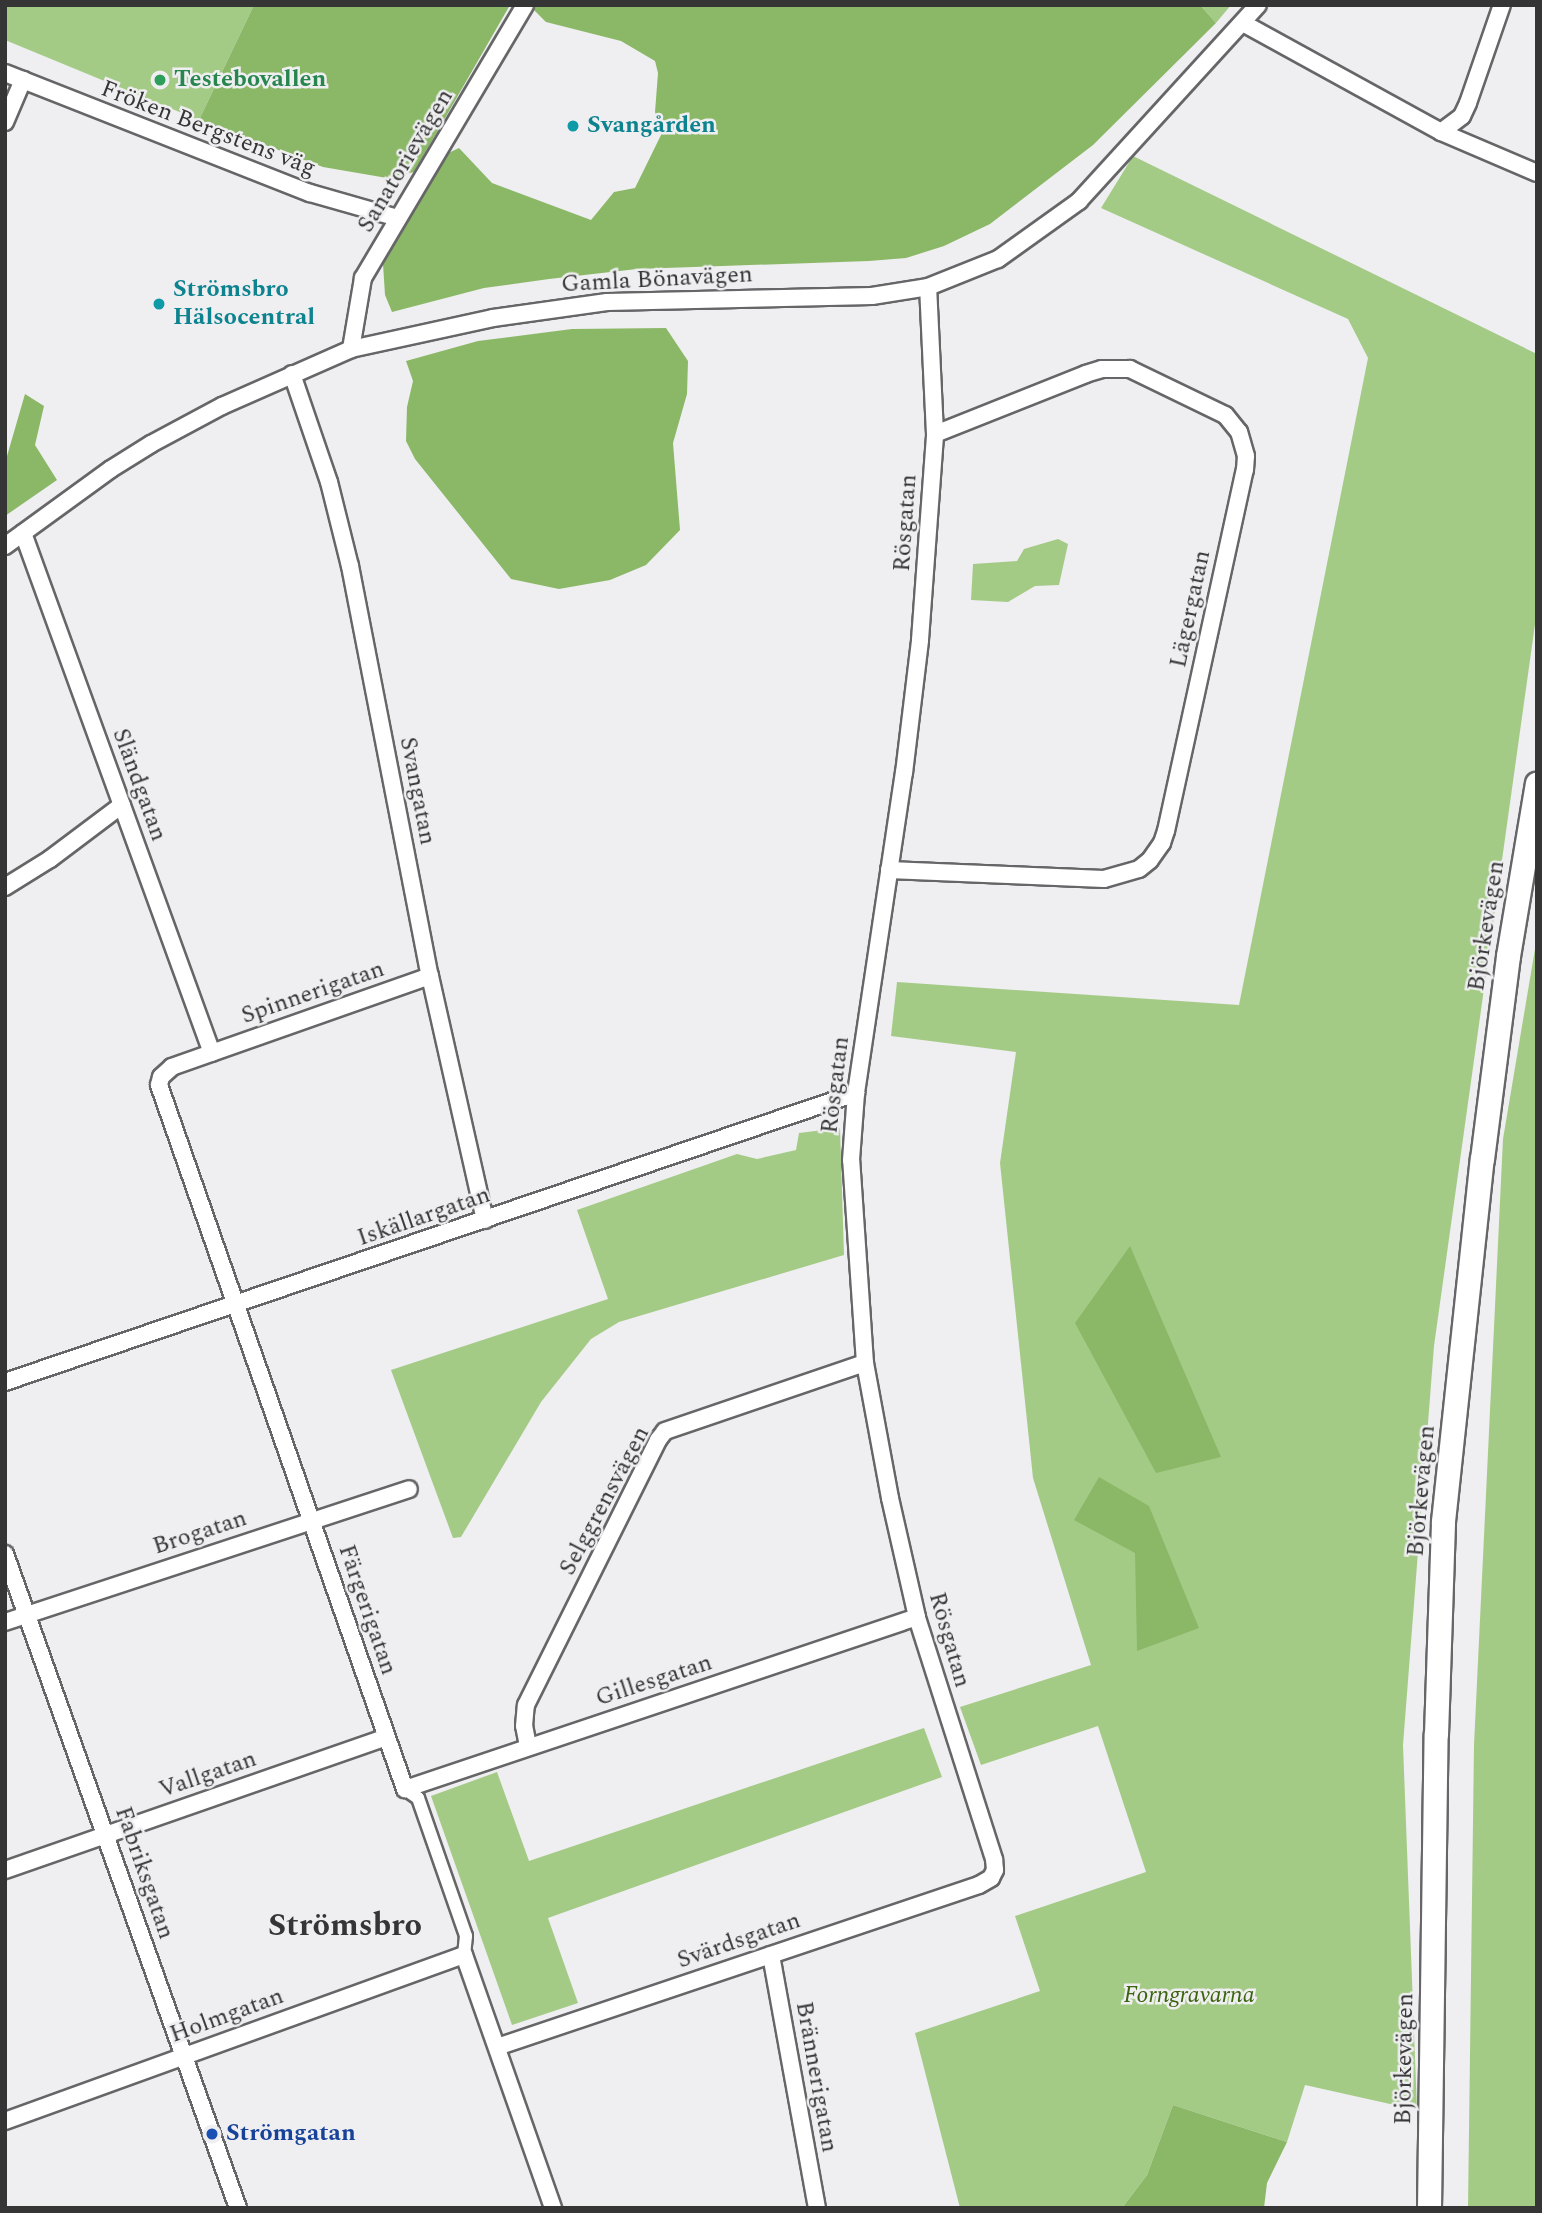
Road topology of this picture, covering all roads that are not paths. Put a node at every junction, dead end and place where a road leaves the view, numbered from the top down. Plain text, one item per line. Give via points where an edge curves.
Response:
1 (525, 5) edge
2 (1258, 5) edge
3 (1502, 5) edge
4 (1243, 23) junction
5 (5, 73) edge
6 (23, 80) junction
7 (5, 122) edge
8 (1441, 132) junction
9 (1537, 173) edge
10 (398, 218) junction
11 (928, 287) junction
12 (351, 349) junction
13 (292, 374) junction
14 (935, 434) junction
15 (23, 533) junction
16 (5, 546) edge
17 (1537, 783) edge
18 (122, 805) junction
19 (889, 870) junction
20 (5, 887) edge
21 (429, 976) junction
22 (212, 1053) junction
23 (856, 1093) junction
24 (485, 1220) junction
25 (234, 1305) junction
26 (865, 1363) junction
27 (5, 1382) edge
28 (409, 1489) dead end
29 (312, 1520) junction
30 (5, 1554) edge
31 (26, 1615) junction
32 (917, 1617) junction
33 (5, 1622) edge
34 (386, 1737) junction
35 (528, 1746) junction
36 (405, 1789) junction
37 (106, 1834) junction
38 (5, 1870) edge
39 (993, 1874) joint
40 (464, 1955) junction
41 (771, 1955) junction
42 (497, 2047) junction
43 (184, 2056) junction
44 (5, 2121) edge
45 (239, 2208) edge
46 (553, 2208) edge
47 (817, 2208) edge
48 (1429, 2208) edge

1 - 10 street, Sanatorievägen
2 - 4 street, Gamla Bönavägen
3 - 8 street via 1462,116
4 - 8 street
4 - 11 street, Gamla Bönavägen via 1068,211 998,259
5 - 6 street, Fröken Bergstens väg
6 - 7 street
6 - 10 street, Fröken Bergstens väg via 310,193
8 - 9 street
10 - 12 street, Sanatorievägen via 363,278
11 - 12 street, Gamla Bönavägen via 872,296 607,302 493,318
11 - 14 street, Rösgatan
12 - 13 street, Gamla Bönavägen
13 - 15 street, Gamla Bönavägen via 152,444
13 - 21 street, Svangatan via 329,482 350,566
14 - 19 street, Rösgatan via 915,689
14 - 19 street, Lägergatan via 1086,374 1130,369 1225,415 1244,444 1245,470 1166,831 1150,860 1139,869 1104,878
15 - 16 street, Gamla Bönavägen
15 - 18 street, Sländgatan
17 - 48 main road, Björkevägen via 1487,1118 1443,1521
18 - 20 street
18 - 22 street, Sländgatan
19 - 23 street, Rösgatan
21 - 22 street, Spinnerigatan
21 - 24 street, Svangatan
22 - 25 street, Färgerigatan via 172,1067 159,1085
23 - 24 street, Iskällargatan
23 - 26 street, Rösgatan via 851,1160
24 - 25 street, Iskällargatan
25 - 27 street, Iskällargatan
25 - 29 street, Färgerigatan
26 - 32 street, Rösgatan
26 - 35 street, Selggrensvägen via 665,1432 526,1705
28 - 29 street, Brogatan
29 - 31 street, Brogatan
29 - 34 street, Färgerigatan
30 - 31 street, Fabriksgatan
31 - 33 street, Brogatan
31 - 37 street, Fabriksgatan
32 - 35 street, Gillesgatan
32 - 39 street, Rösgatan via 994,1859
34 - 36 street, Färgerigatan
34 - 37 street, Vallgatan
35 - 36 street, Gillesgatan
36 - 40 street, Färgerigatan via 418,1798 466,1936
37 - 38 street, Vallgatan
37 - 43 street, Fabriksgatan
39 - 41 street, Svärdsgatan via 979,1885
40 - 42 street, Färgerigatan
40 - 43 street, Holmgatan
41 - 42 street, Svärdsgatan
41 - 47 street, Brännerigatan
42 - 46 street, Färgerigatan
43 - 44 street, Holmgatan
43 - 45 street, Fabriksgatan

